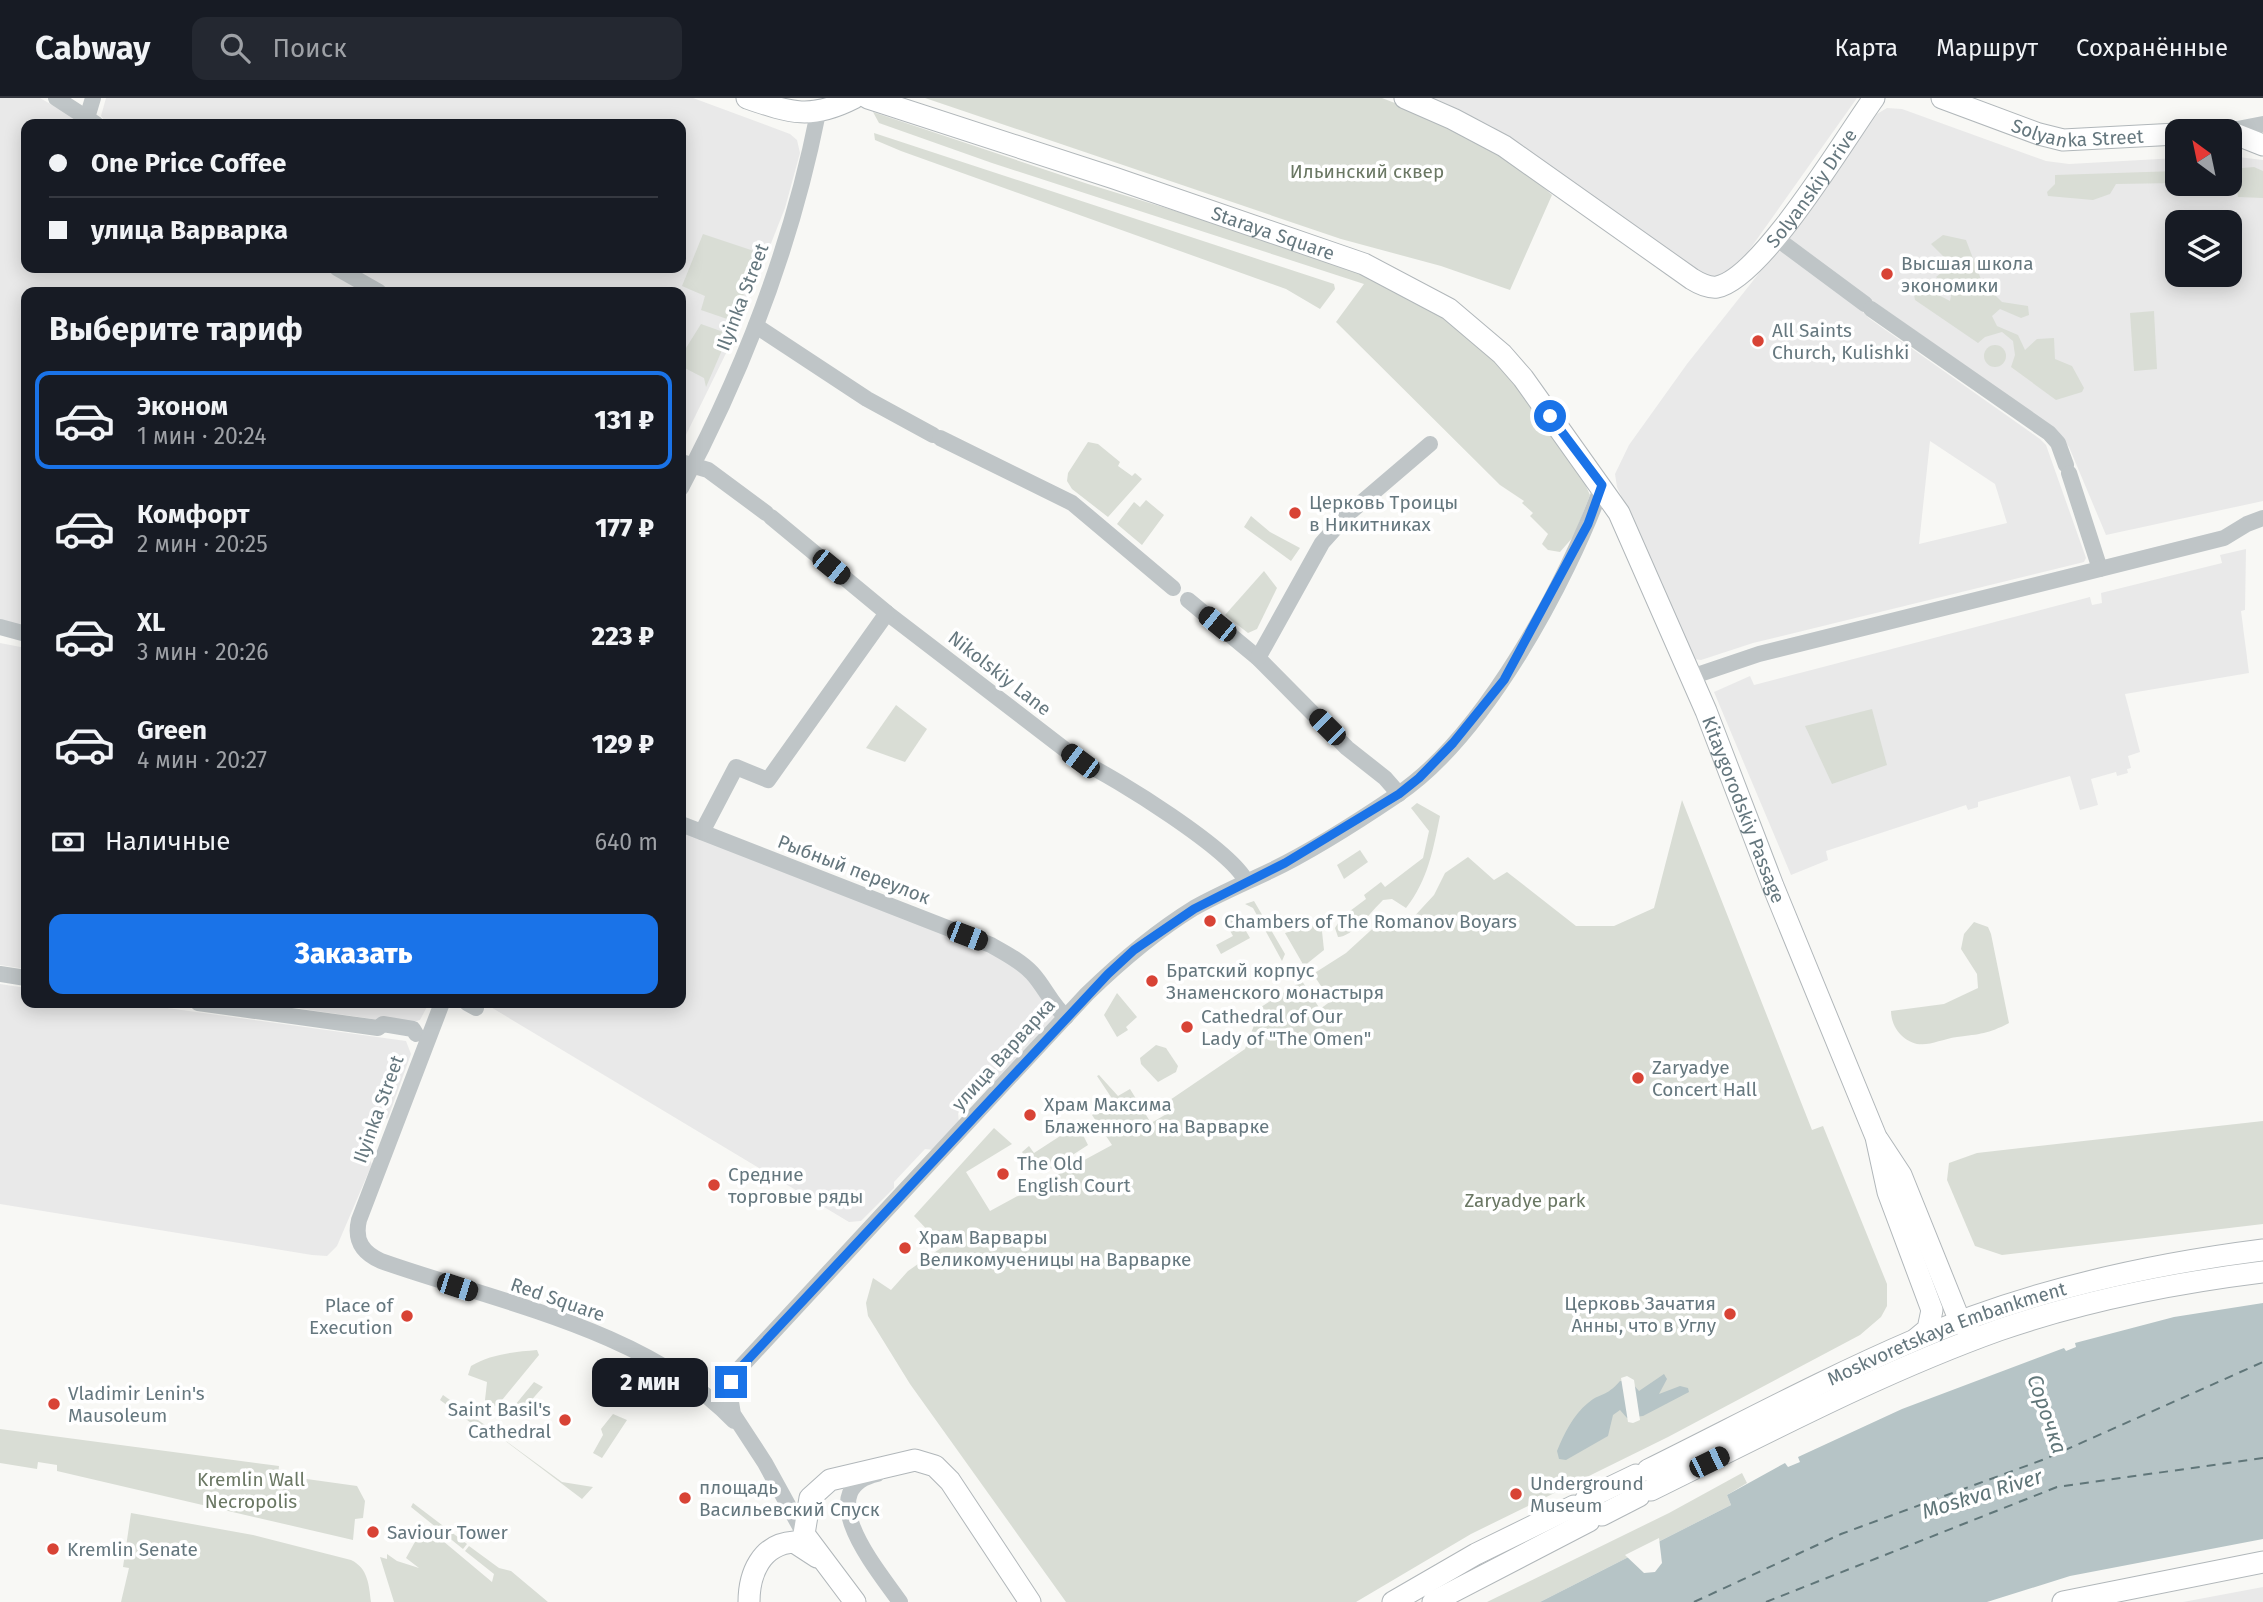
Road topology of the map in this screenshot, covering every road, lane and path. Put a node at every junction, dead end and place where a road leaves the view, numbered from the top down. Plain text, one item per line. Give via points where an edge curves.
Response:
1 (56, 98) edge
2 (93, 98) edge
3 (747, 98) edge
4 (854, 98) edge
5 (867, 98) edge
6 (1405, 98) edge
7 (1874, 98) edge
8 (1942, 98) edge
9 (819, 105) edge
10 (88, 119) edge
11 (91, 119) edge
12 (2263, 124) edge
13 (2242, 128) edge
14 (2165, 135) edge
15 (2242, 137) edge
16 (2263, 145) edge
17 (1776, 238) junction
18 (346, 273) edge
19 (370, 287) edge
20 (756, 326) junction
21 (1430, 444) dead end
22 (686, 464) edge
23 (1602, 485) junction
24 (2263, 518) edge
25 (2100, 569) junction
26 (1173, 588) dead end
27 (1188, 600) dead end
28 (887, 613) junction
29 (0, 627) edge
30 (21, 633) edge
31 (1258, 658) junction
32 (1691, 677) junction
33 (1399, 794) junction
34 (686, 826) edge
35 (702, 832) junction
36 (1246, 881) junction
37 (0, 974) edge
38 (21, 977) edge
39 (234, 1008) edge
40 (439, 1008) edge
41 (1066, 1017) junction
42 (422, 1035) junction
43 (1876, 1137) junction
44 (357, 1231) joint
45 (2263, 1250) edge
46 (2263, 1272) edge
47 (1961, 1323) junction
48 (2001, 1329) junction
49 (1916, 1339) junction
50 (739, 1427) junction
51 (1644, 1483) junction
52 (804, 1534) junction
53 (2263, 1562) edge
54 (829, 1568) junction
55 (2263, 1575) edge
56 (749, 1602) edge
57 (855, 1602) edge
58 (900, 1602) edge
59 (1020, 1602) edge
60 (1030, 1602) edge
61 (1393, 1602) edge
62 (1433, 1602) edge
63 (2063, 1602) edge
64 (2118, 1602) edge

1 - 10 street
2 - 11 street
3 - 9 main road via 785,110
4 - 9 main road
5 - 23 main road, Staraya Square via 1364,264 1417,290 1466,322 1503,354
6 - 17 main road, Solyanskiy Drive via 1504,146 1700,284 1718,287 1742,272
7 - 17 main road, Solyanskiy Drive
8 - 14 main road, Solyanka Street via 2063,140
9 - 20 street, Ilyinka Street via 803,186
12 - 13 street
15 - 16 main road
17 - 25 street via 2049,433 2068,469
18 - 19 street
20 - 22 street, Ilyinka Street
20 - 26 street via 867,399 1072,503
21 - 31 street via 1348,514 1322,543
22 - 28 street via 708,470 769,515
23 - 32 main road, Kitaygorodskiy Passage via 1619,513
23 - 33 street, улица Варварка via 1588,524 1504,680 1453,743
24 - 25 street via 2224,538
25 - 32 street via 1759,654
27 - 31 street
28 - 35 street via 768,780 736,767
28 - 36 street via 1080,761 1113,776 1232,860
29 - 30 street
31 - 33 street
32 - 43 main road, Kitaygorodskiy Passage
33 - 36 street, улица Варварка via 1285,863
34 - 35 street, Рыбный переулок
35 - 41 street, Рыбный переулок via 991,945 1032,973 1052,1005
36 - 41 street, улица Варварка via 1134,950
37 - 38 street
39 - 42 street via 378,1028 411,1037
40 - 42 street, Ilyinka Street
41 - 50 street, улица Варварка via 738,1370 729,1401
42 - 44 street, Ilyinka Street
43 - 47 main road via 1901,1175
43 - 49 main road via 1888,1192 1932,1310 1928,1329
44 - 50 street, Red Square via 365,1251 382,1261 635,1351 702,1394
45 - 47 main road, Moskvoretskaya Embankment via 2057,1290
46 - 48 main road, Moskvoretskaya Embankment via 2113,1298
47 - 48 main road via 1973,1333
47 - 49 main road, Moskvoretskaya Embankment
48 - 51 main road, Moskvoretskaya Embankment
49 - 51 main road, Moskvoretskaya Embankment
50 - 52 street
51 - 61 main road, Moskvoretskaya Embankment via 1580,1502
51 - 62 main road, Moskvoretskaya Embankment via 1596,1518
52 - 54 main road
52 - 60 main road via 810,1498 830,1480 902,1460 924,1462 950,1481
53 - 63 main road
54 - 56 main road via 799,1544 779,1545 760,1559 754,1570
54 - 57 main road
55 - 64 main road
58 - 59 street via 860,1543 847,1509 851,1493 864,1479 915,1468 933,1474 943,1485

